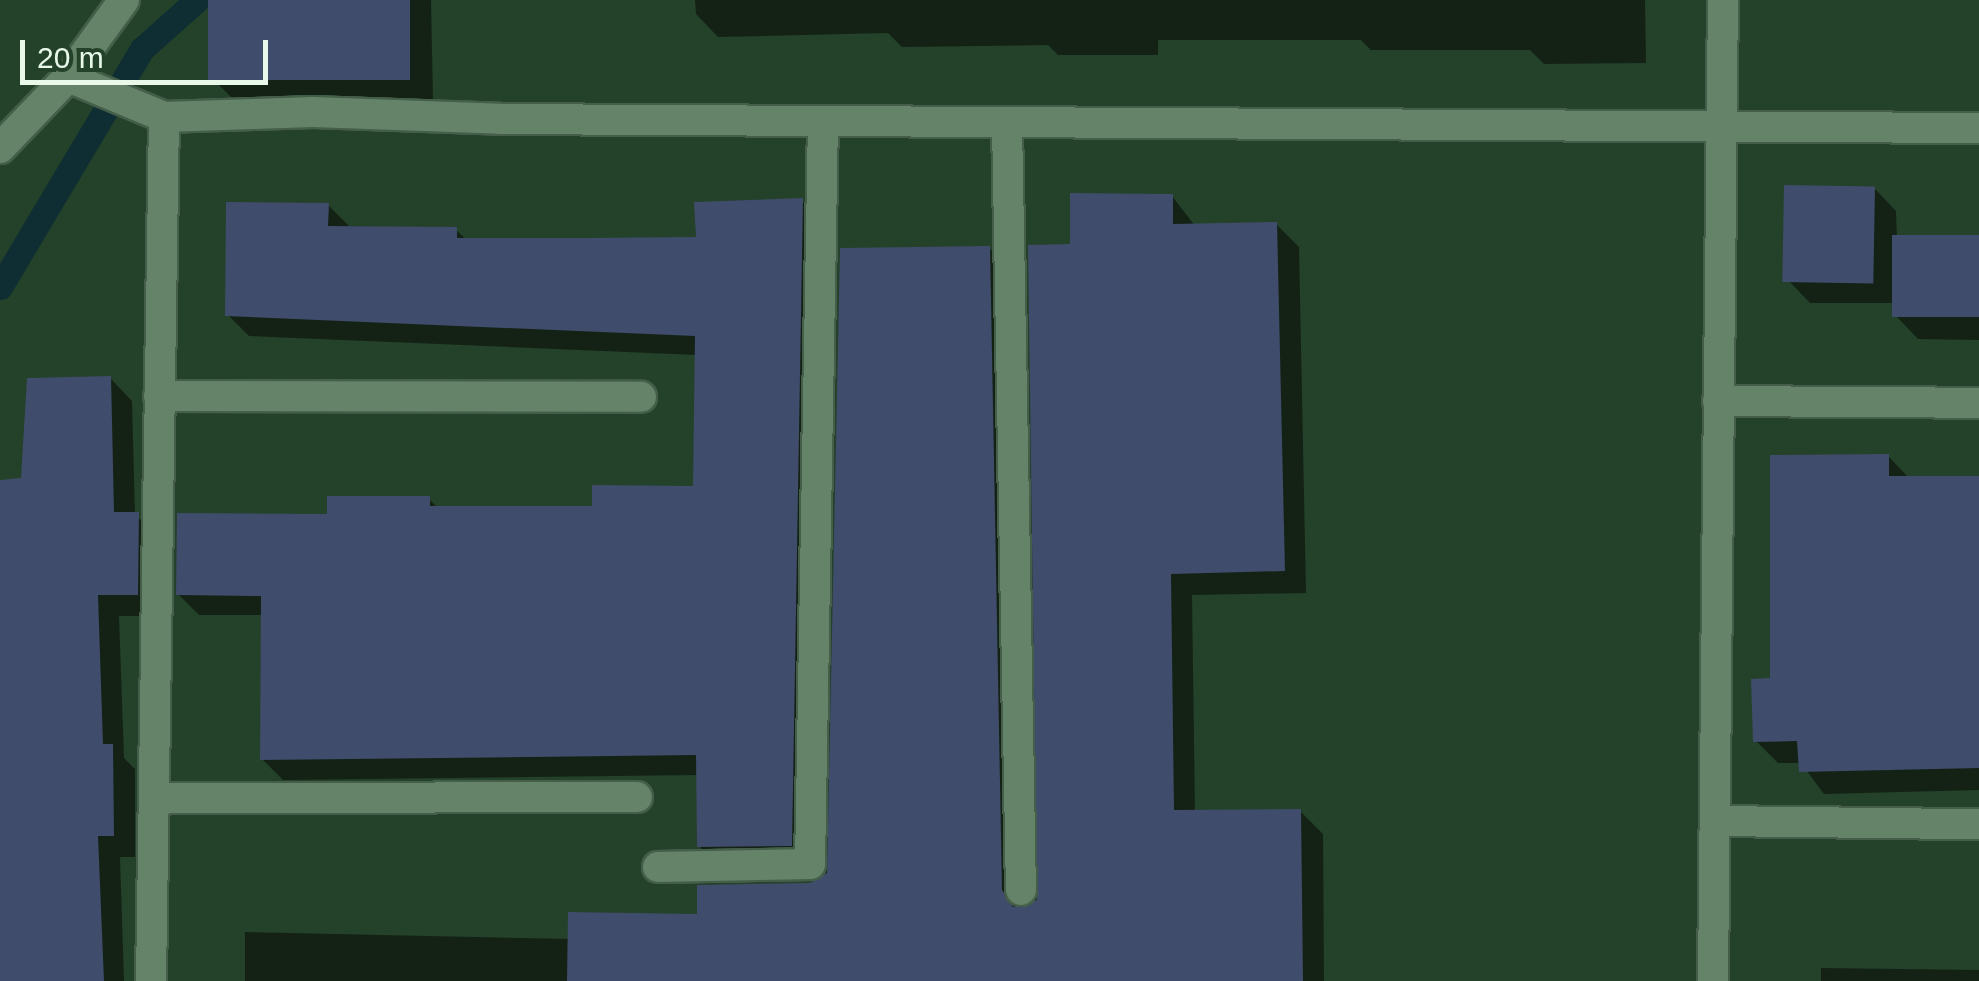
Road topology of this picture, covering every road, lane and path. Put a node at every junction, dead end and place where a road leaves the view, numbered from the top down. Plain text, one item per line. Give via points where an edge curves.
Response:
1 (124, 0) edge
2 (1723, 0) edge
3 (68, 77) junction
4 (164, 117) junction
5 (823, 121) junction
6 (1007, 122) junction
7 (1724, 125) junction
8 (1979, 128) edge
9 (0, 148) edge
10 (159, 396) junction
11 (641, 397) dead end
12 (1718, 402) junction
13 (1979, 403) edge
14 (637, 797) dead end
15 (154, 798) junction
16 (1714, 821) junction
17 (1979, 824) edge
18 (658, 866) dead end
19 (1022, 890) dead end
20 (151, 981) edge
21 (1713, 981) edge

1 - 3 street
2 - 7 street
3 - 4 street
3 - 9 street
4 - 5 street via 313,112
4 - 10 street
5 - 6 street
5 - 18 street via 810,864
6 - 7 street
6 - 19 street
7 - 8 street
7 - 12 street
10 - 11 street
10 - 15 street
12 - 13 street
12 - 16 street
14 - 15 street
15 - 20 street
16 - 17 street
16 - 21 street

